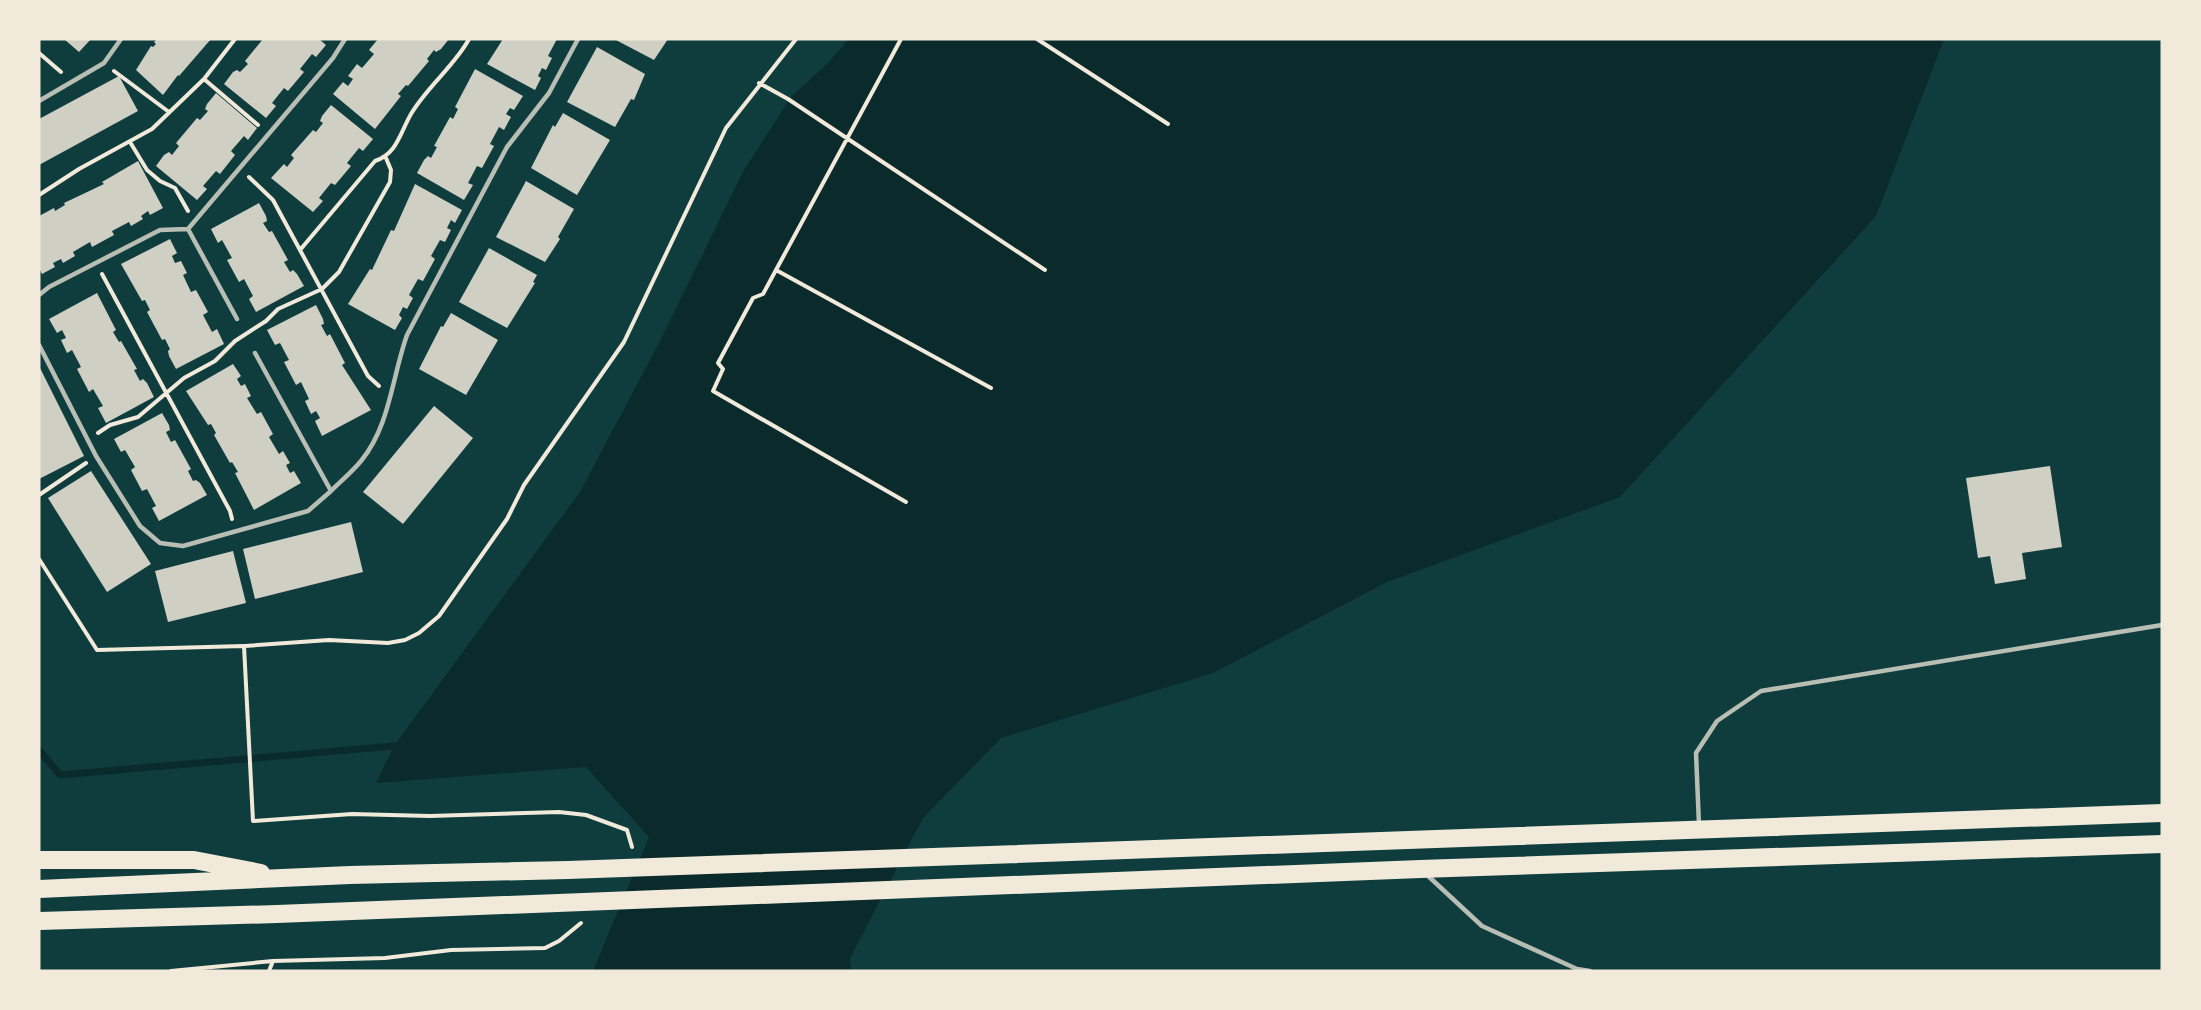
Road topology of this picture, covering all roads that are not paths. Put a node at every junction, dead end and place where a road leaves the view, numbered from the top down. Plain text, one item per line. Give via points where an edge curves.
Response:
1 (121, 39) edge
2 (345, 39) edge
3 (578, 39) edge
4 (39, 101) edge
5 (188, 230) junction
6 (39, 295) edge
7 (237, 319) dead end
8 (39, 345) edge
9 (255, 353) dead end
10 (331, 491) junction
11 (2162, 625) edge
12 (2162, 813) edge
13 (1699, 831) junction
14 (2162, 844) edge
15 (39, 860) edge
16 (1420, 869) junction
17 (286, 878) junction
18 (39, 889) edge
19 (39, 921) edge
20 (1590, 971) edge

1 - 4 lane via 105,63
2 - 5 lane
3 - 10 lane via 549,93 507,147 407,335 378,432 362,461
5 - 6 lane via 160,230
5 - 7 lane
8 - 10 lane via 96,456 140,526 160,543 183,546 308,511
9 - 10 lane
11 - 13 lane via 1761,691 1717,721 1696,753
12 - 13 highway
13 - 17 highway
14 - 16 highway
15 - 17 highway via 194,860
16 - 19 highway
16 - 20 lane via 1482,926 1576,969
17 - 18 highway

